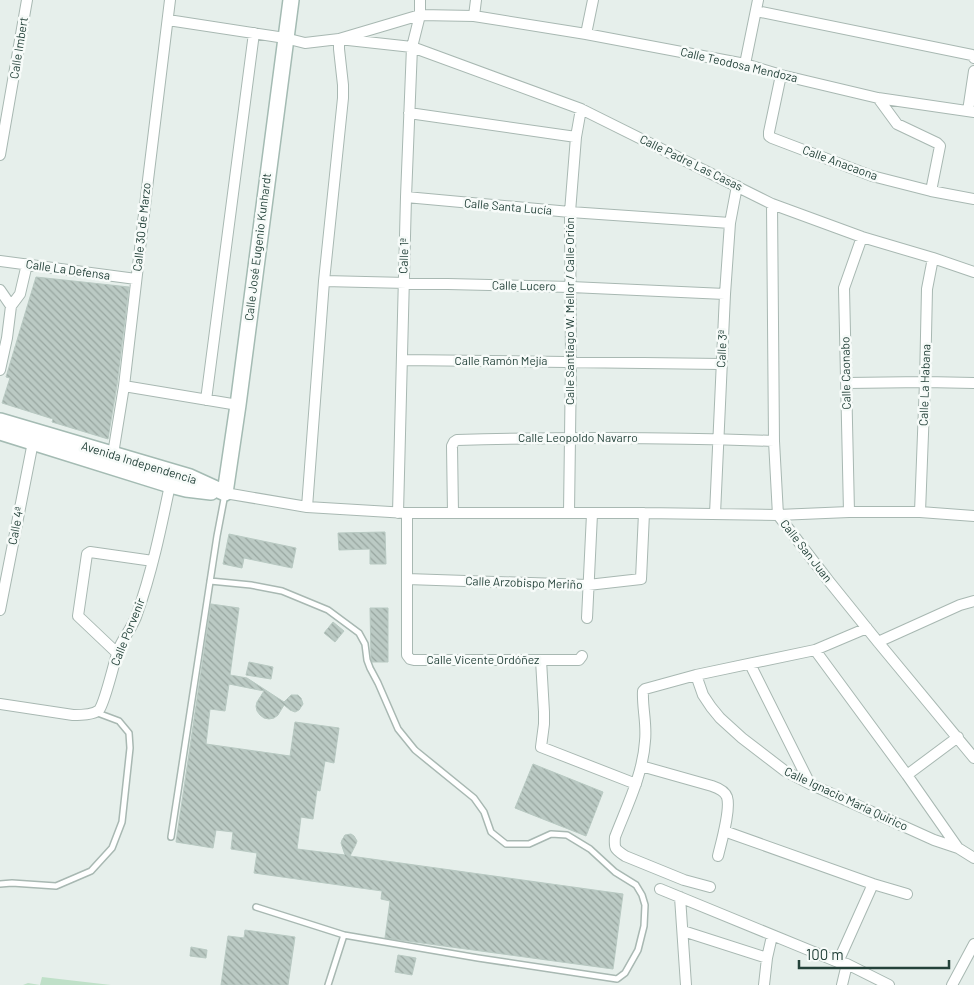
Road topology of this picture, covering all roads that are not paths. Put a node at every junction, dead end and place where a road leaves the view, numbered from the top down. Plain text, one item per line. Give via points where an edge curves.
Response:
1 (27, 0) edge
2 (170, 0) edge
3 (291, 0) edge
4 (420, 0) edge
5 (476, 0) edge
6 (593, 0) edge
7 (758, 0) edge
8 (756, 11) junction
9 (420, 15) junction
10 (474, 16) junction
11 (168, 20) junction
12 (254, 33) junction
13 (586, 34) junction
14 (285, 38) junction
15 (339, 39) junction
16 (412, 47) junction
17 (974, 58) edge
18 (746, 64) junction
19 (974, 71) edge
20 (781, 75) junction
21 (878, 98) junction
22 (581, 109) junction
23 (971, 112) edge
24 (409, 113) junction
25 (576, 137) junction
26 (0, 156) edge
27 (737, 186) junction
28 (931, 191) junction
29 (406, 197) junction
30 (974, 199) edge
31 (772, 204) junction
32 (570, 212) junction
33 (730, 223) junction
34 (862, 238) junction
35 (933, 258) junction
36 (0, 260) edge
37 (27, 264) junction
38 (974, 272) edge
39 (136, 279) junction
40 (324, 281) junction
41 (403, 284) junction
42 (571, 287) junction
43 (0, 290) edge
44 (725, 294) junction
45 (11, 306) junction
46 (402, 360) junction
47 (571, 361) junction
48 (721, 364) junction
49 (0, 370) edge
50 (925, 382) junction
51 (847, 383) junction
52 (974, 383) edge
53 (124, 386) junction
54 (206, 400) junction
55 (238, 405) junction
56 (0, 421) edge
57 (0, 432) edge
58 (569, 437) junction
59 (718, 439) junction
60 (774, 441) junction
61 (33, 442) junction
62 (112, 454) junction
63 (170, 485) junction
64 (225, 493) junction
65 (307, 507) junction
66 (849, 512) junction
67 (920, 512) junction
68 (402, 513) junction
69 (452, 513) junction
70 (569, 513) junction
71 (644, 513) junction
72 (592, 514) junction
73 (715, 514) junction
74 (778, 515) junction
75 (974, 516) edge
76 (153, 561) junction
77 (407, 579) junction
78 (210, 581) junction
79 (588, 585) junction
80 (974, 601) edge
81 (0, 610) edge
82 (587, 618) dead end
83 (867, 628) junction
84 (878, 642) junction
85 (815, 650) junction
86 (117, 653) junction
87 (582, 656) dead end
88 (541, 660) junction
89 (750, 664) junction
90 (696, 675) junction
91 (0, 704) edge
92 (95, 712) junction
93 (958, 737) junction
94 (974, 758) edge
95 (641, 766) junction
96 (907, 775) junction
97 (636, 784) junction
98 (810, 784) junction
99 (724, 831) junction
100 (171, 836) dead end
101 (958, 848) junction
102 (718, 856) dead end
103 (974, 858) edge
104 (0, 884) edge
105 (873, 884) junction
106 (710, 887) dead end
107 (660, 889) dead end
108 (907, 894) dead end
109 (680, 897) junction
110 (256, 907) dead end
111 (683, 931) junction
112 (344, 935) junction
113 (772, 936) junction
114 (974, 944) edge
115 (767, 958) junction
116 (842, 963) junction
117 (328, 985) edge
118 (686, 985) edge
119 (764, 985) edge
120 (842, 985) edge
121 (889, 985) edge
122 (952, 985) edge

1 - 26 street, Calle Imbert
2 - 11 street, Calle 30 de Marzo
3 - 14 street, Calle José Eugenio Kunhardt
4 - 9 street, Calle 1ª
5 - 10 street
6 - 13 street
7 - 8 street
8 - 17 street via 972,55
8 - 18 street
9 - 10 street, Calle Teodosa Mendoza
9 - 15 street, Calle Teodosa Mendoza
9 - 16 street, Calle 1ª
10 - 13 street, Calle Teodosa Mendoza
11 - 12 street
11 - 39 street, Calle 30 de Marzo
12 - 14 street
12 - 54 street
13 - 18 street, Calle Teodosa Mendoza
14 - 15 street via 305,43
14 - 55 street, Calle José Eugenio Kunhardt
15 - 16 street, Calle Padre Las Casas
15 - 40 street via 343,98
16 - 22 street, Calle Padre Las Casas
16 - 24 street, Calle 1ª
18 - 20 street, Calle Teodosa Mendoza
19 - 23 street
20 - 21 street, Calle Teodosa Mendoza
20 - 28 street, Calle Anacaona via 769,136 872,176
21 - 23 street, Calle Teodosa Mendoza
21 - 28 street via 897,124 940,146
22 - 25 street, Calle Santiago W. Mellor / Calle Orión
22 - 27 street, Calle Padre Las Casas
24 - 25 street
24 - 29 street, Calle 1ª
25 - 32 street, Calle Santiago W. Mellor / Calle Orión
27 - 31 street, Calle Padre Las Casas
27 - 33 street, Calle 3ª
28 - 30 street, Calle Anacaona
29 - 32 street, Calle Santa Lucía
29 - 41 street, Calle 1ª
31 - 34 street, Calle Padre Las Casas
31 - 60 street, Calle San Juan
32 - 33 street, Calle Santa Lucía
32 - 42 street, Calle Santiago W. Mellor / Calle Orión
33 - 44 street, Calle 3ª
34 - 35 street, Calle Padre Las Casas
34 - 51 street, Calle Caonabo via 844,288
35 - 38 street, Calle Padre Las Casas
35 - 50 street, Calle La Habana via 927,289
36 - 37 street, Calle La Defensa
37 - 39 street, Calle La Defensa
37 - 45 street via 20,294
39 - 53 street, Calle 30 de Marzo
40 - 41 street, Calle Lucero
40 - 65 street
41 - 42 street, Calle Lucero
41 - 46 street, Calle 1ª
42 - 44 street, Calle Lucero
42 - 47 street, Calle Santiago W. Mellor / Calle Orión
43 - 45 street
44 - 48 street, Calle 3ª
45 - 49 street
46 - 47 street, Calle Ramón Mejía
46 - 68 street, Calle 1ª
47 - 48 street, Calle Ramón Mejía
47 - 58 street, Calle Santiago W. Mellor / Calle Orión
48 - 59 street, Calle 3ª
50 - 51 street
50 - 52 street
50 - 67 street, Calle La Habana
51 - 66 street, Calle Caonabo
53 - 54 street
53 - 62 street, Calle 30 de Marzo
54 - 55 street
55 - 64 street, Calle José Eugenio Kunhardt
56 - 62 street, Avenida Independencia
57 - 61 street, Avenida Independencia
58 - 59 street, Calle Leopoldo Navarro
58 - 69 street, Calle Leopoldo Navarro via 457,440 452,446
58 - 70 street, Calle Santiago W. Mellor / Calle Orión
59 - 60 street, Calle Leopoldo Navarro
59 - 73 street, Calle 3ª
60 - 74 street, Calle San Juan
61 - 63 street, Avenida Independencia
61 - 81 street, Calle 4ª
62 - 64 street, Avenida Independencia via 190,477
63 - 64 street, Avenida Independencia
63 - 76 street, Calle Porvenir
64 - 65 street
64 - 78 lane
65 - 68 street
66 - 67 street
66 - 74 street
67 - 75 street
68 - 69 street
68 - 77 street, Calle Vicente Ordóñez
69 - 70 street
70 - 72 street
71 - 72 street
71 - 73 street
71 - 79 street, Calle Arzobispo Meriño via 641,579
72 - 79 street
73 - 74 street
74 - 83 street, Calle San Juan
76 - 86 street, Calle Porvenir via 136,617
76 - 86 street via 87,554 78,616
77 - 79 street, Calle Arzobispo Meriño
77 - 88 street, Calle Vicente Ordóñez via 407,655 410,659
78 - 100 lane
78 - 112 lane via 282,591 328,610 352,627 360,633 370,668 398,728 415,750 474,798 484,812 491,832 506,844 528,844 552,834 568,835 590,848 615,872 636,884 645,905 638,950 625,973 616,979
79 - 82 street
80 - 84 street via 960,604
83 - 84 street, Calle San Juan
83 - 85 street
84 - 93 street, Calle San Juan
85 - 89 street
85 - 96 street
86 - 92 street, Calle Porvenir via 101,706
87 - 88 street, Calle Vicente Ordóñez via 579,660
88 - 97 street via 544,724 541,747
89 - 90 street
89 - 98 street
90 - 95 street via 644,689 646,733
90 - 98 street, Calle Ignacio María Quirico via 710,707 720,718 785,771
91 - 92 street via 73,715
92 - 104 lane via 119,721 129,732 122,822 112,848 91,871 56,886
93 - 94 street, Calle San Juan
93 - 96 street
95 - 97 street
95 - 99 street via 721,790 727,796 728,806
96 - 101 street
97 - 106 street via 614,846 625,856
98 - 101 street, Calle Ignacio María Quirico
99 - 102 street
99 - 105 street
101 - 103 street, Calle Ignacio María Quirico
105 - 108 street
105 - 116 street
107 - 109 street
109 - 111 street
109 - 113 street
110 - 112 lane
111 - 115 street
111 - 118 street
112 - 117 lane
113 - 115 street
113 - 116 street
114 - 122 street
115 - 119 street
116 - 120 street
116 - 121 street

